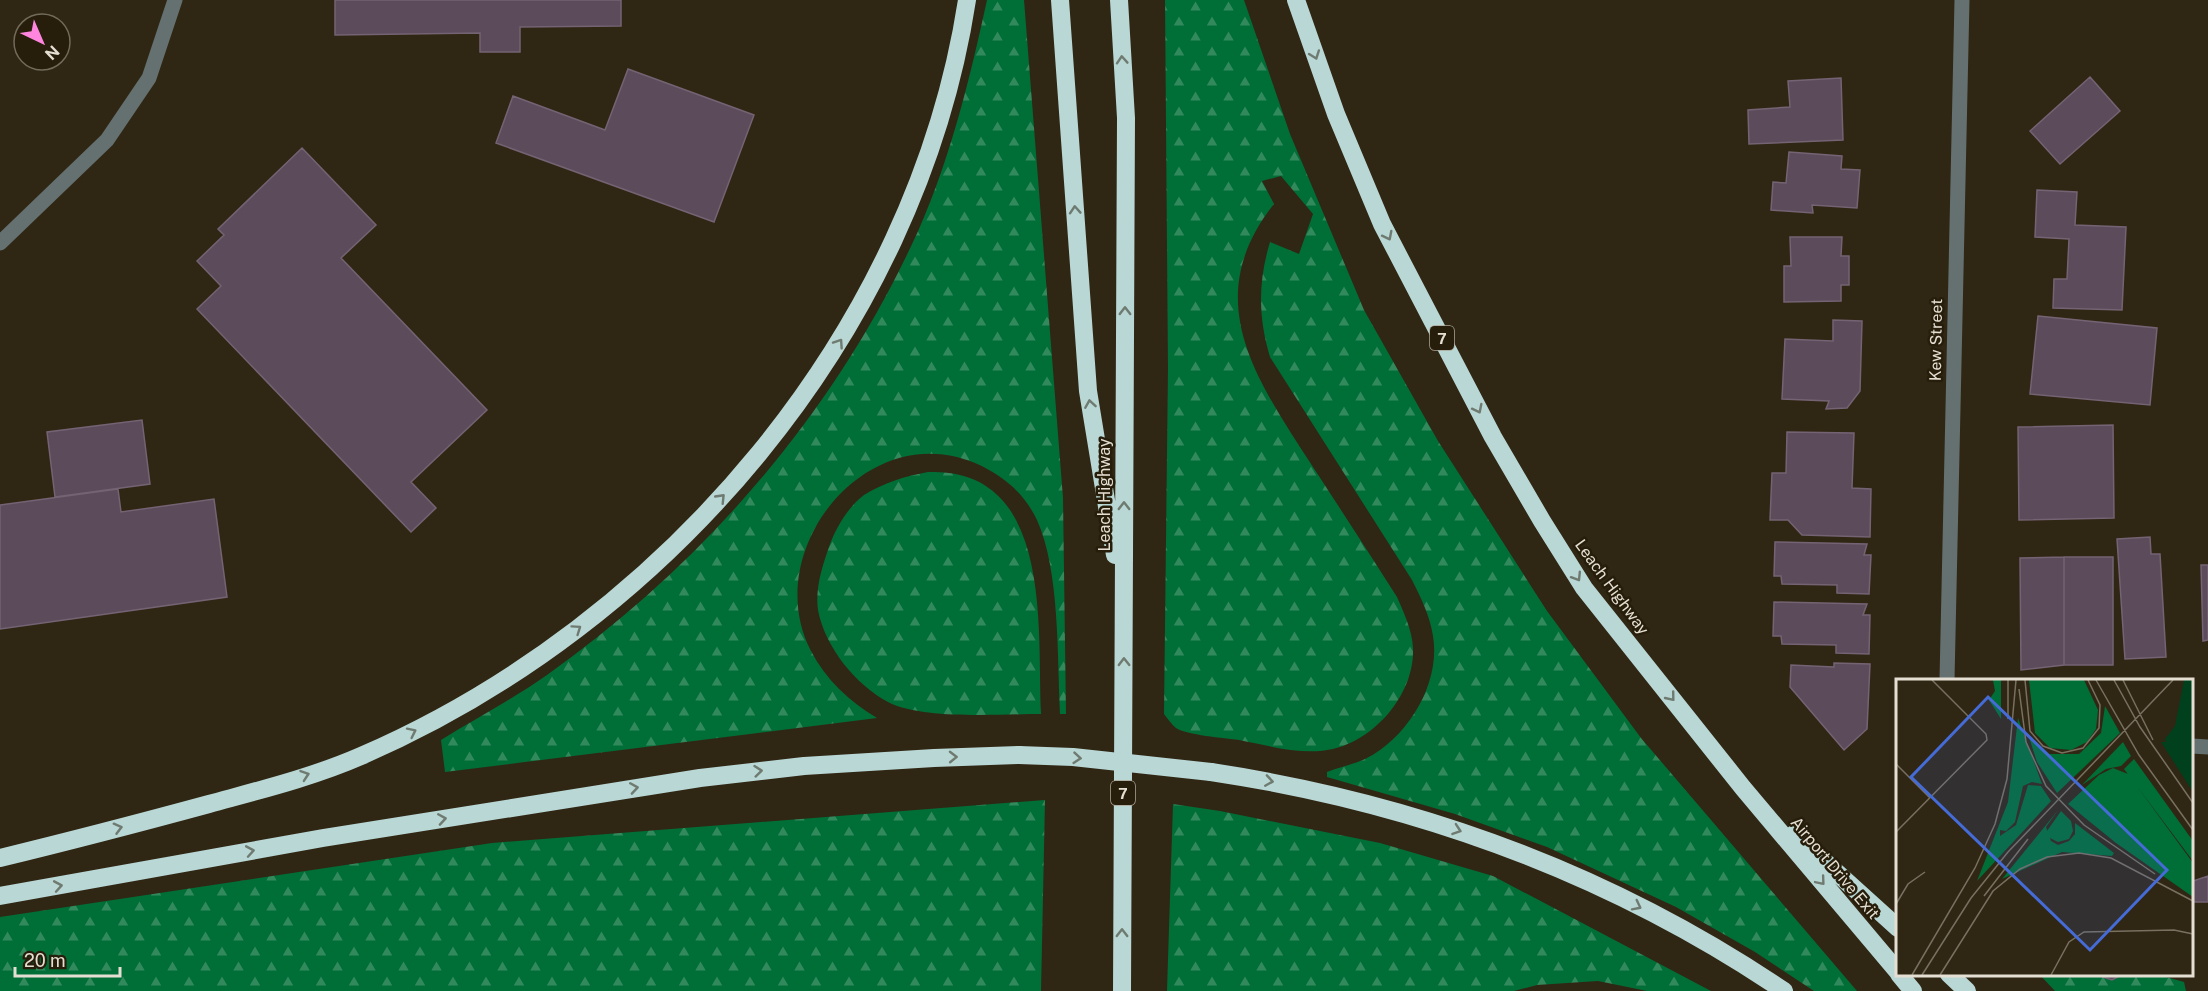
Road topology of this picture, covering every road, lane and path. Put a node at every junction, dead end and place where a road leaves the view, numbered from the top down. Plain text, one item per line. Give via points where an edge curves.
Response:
1 (175, 0) edge
2 (967, 0) edge
3 (1060, 0) edge
4 (1119, 0) edge
5 (1296, 0) edge
6 (1962, 0) edge
7 (0, 243) edge
8 (1123, 607) junction
9 (1947, 679) edge
10 (1743, 788) junction
11 (0, 858) edge
12 (0, 896) edge
13 (1896, 926) edge
14 (1896, 972) edge
15 (1900, 976) edge
16 (1950, 976) edge
17 (1122, 991) edge
18 (1784, 991) edge
19 (1913, 991) edge
20 (1967, 991) edge

1 - 7 street via 149,78 107,140
11 -> 2 highway via 266,789 359,757 436,720 531,662 596,617 664,557 727,491 792,411 845,333 921,173 947,92
8 -> 3 highway via 1088,391
8 -> 4 highway, Leach Highway / 7 via 1126,118
5 -> 10 highway, Leach Highway / 7 via 1336,114 1382,224 1493,437 1584,588
6 - 9 street, Kew Street
17 -> 8 highway, Leach Highway / 7
10 - 13 highway
10 -> 14 highway, Airport Drive Exit
12 -> 18 highway, bridge via 324,838 700,778 804,766 934,758 1073,757 1303,787 1423,818 1520,852 1609,892 1690,933
15 - 19 highway, Airport Drive Exit
16 - 20 highway

